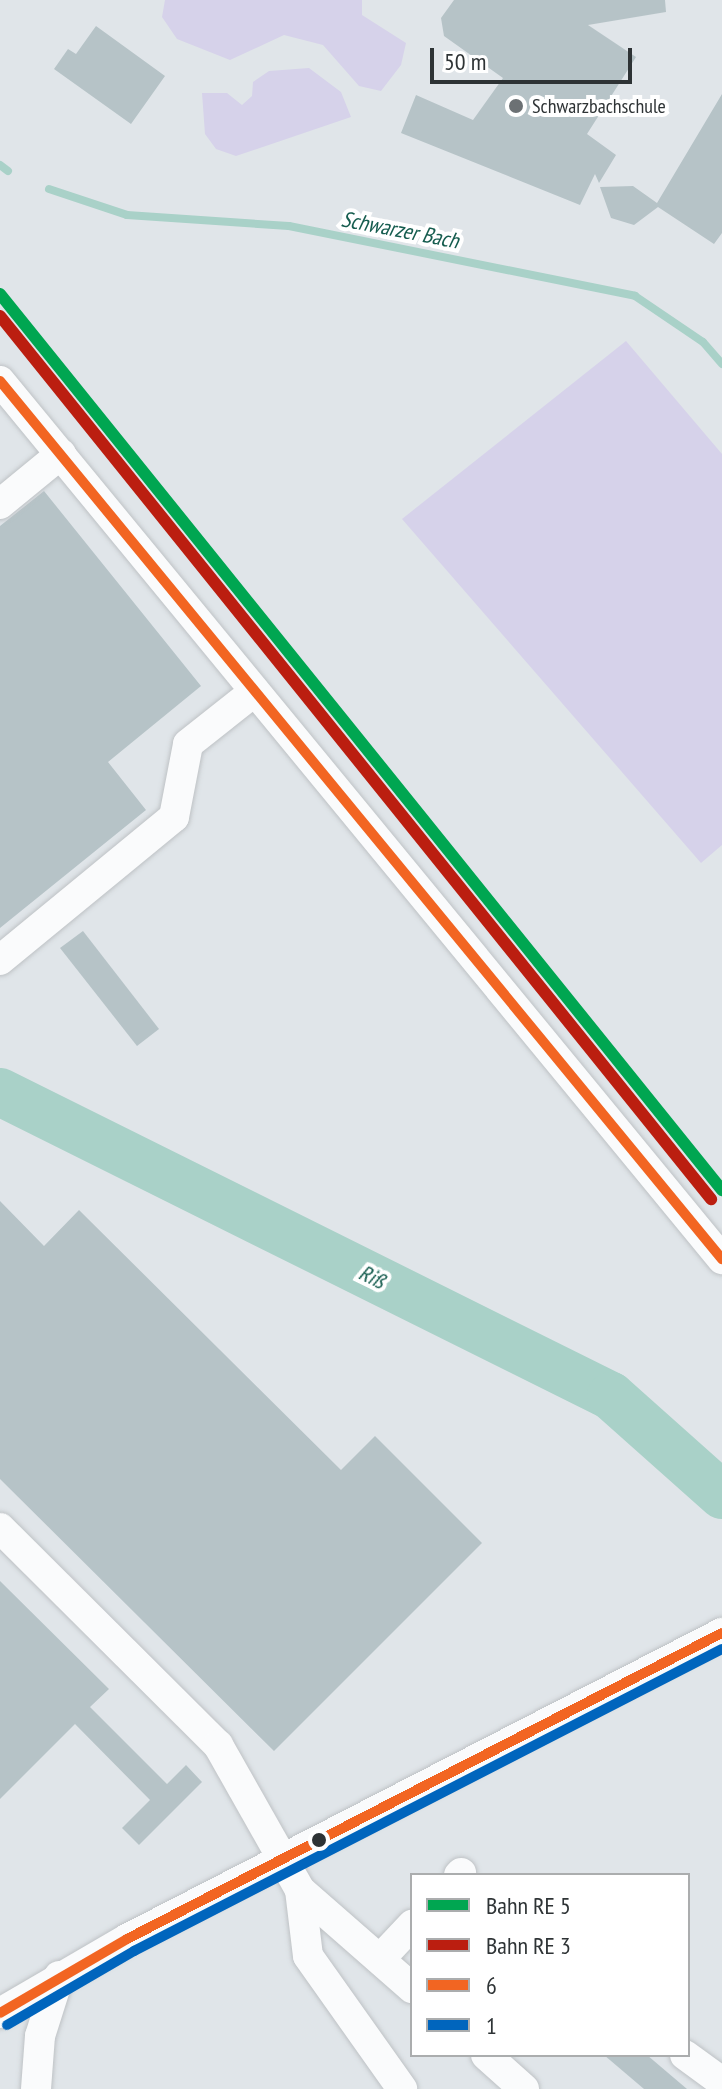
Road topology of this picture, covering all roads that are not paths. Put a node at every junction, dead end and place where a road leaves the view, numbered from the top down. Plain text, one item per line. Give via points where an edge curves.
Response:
1 (0, 381) edge
2 (61, 454) junction
3 (0, 504) edge
4 (255, 691) junction
5 (0, 960) edge
6 (722, 1259) edge
7 (0, 1528) edge
8 (722, 1633) edge
9 (282, 1859) junction
10 (300, 1890) junction
11 (410, 1927) edge
12 (380, 1959) junction
13 (59, 1976) junction
14 (410, 1986) edge
15 (0, 2013) edge
16 (488, 2057) edge
17 (688, 2057) edge
18 (722, 2082) edge
19 (515, 2086) edge
20 (36, 2089) edge
21 (402, 2089) edge

1 - 2 street
2 - 3 street
2 - 4 street
4 - 5 street via 188,744 174,817
4 - 6 street
7 - 9 street via 218,1745
8 - 9 street
9 - 10 street
9 - 13 street
10 - 12 street
10 - 21 street via 308,1956
11 - 12 street
12 - 14 street
13 - 15 street
13 - 20 street via 40,2036
16 - 19 street
17 - 18 street

